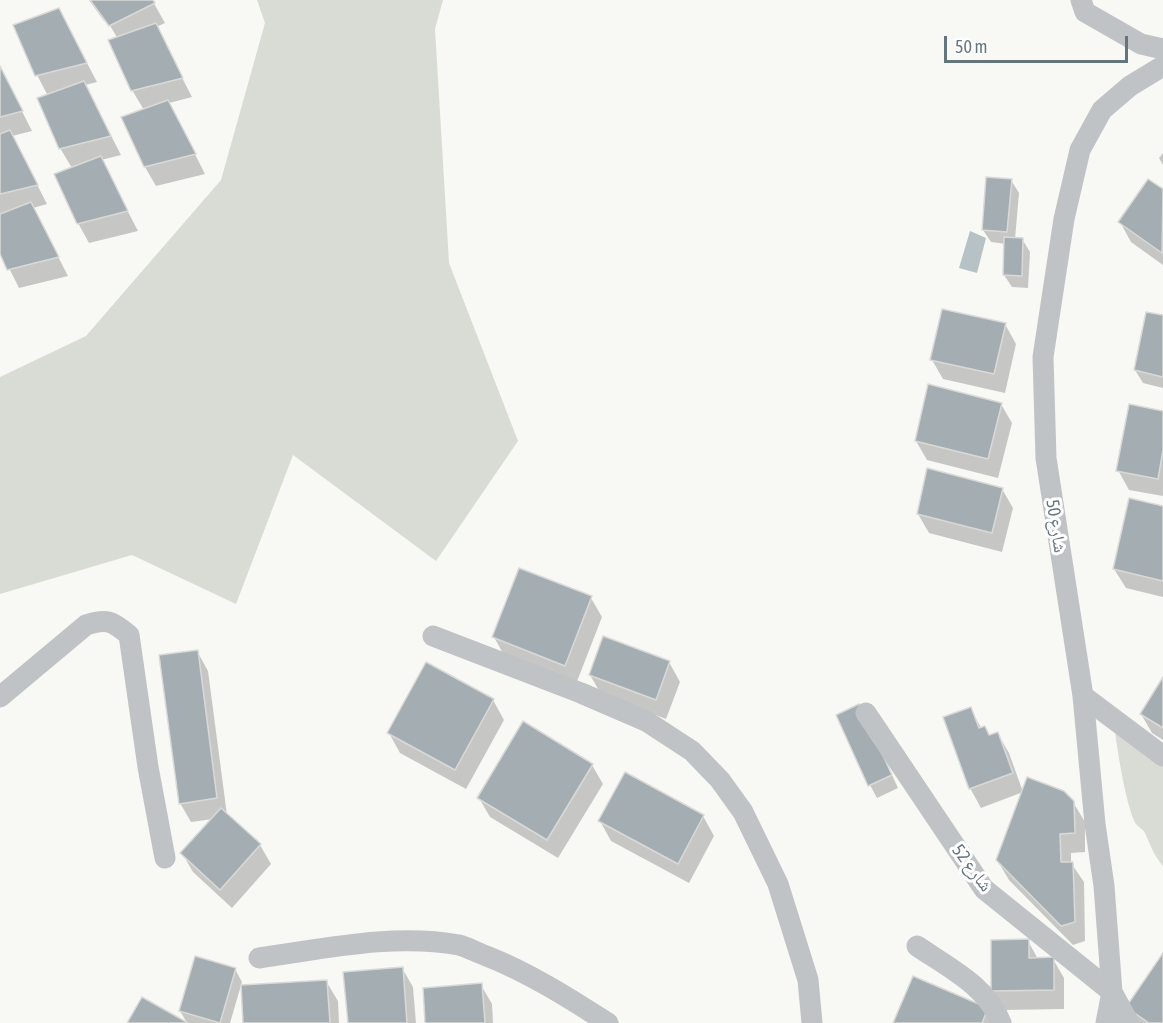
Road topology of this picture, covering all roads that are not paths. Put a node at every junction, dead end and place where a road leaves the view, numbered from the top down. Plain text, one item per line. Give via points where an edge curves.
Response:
1 (1081, 0) edge
2 (1163, 49) edge
3 (1163, 66) edge
4 (433, 636) dead end
5 (1083, 696) junction
6 (0, 697) edge
7 (866, 713) dead end
8 (1163, 756) edge
9 (165, 858) dead end
10 (917, 946) dead end
11 (259, 958) dead end
12 (1112, 992) junction
13 (608, 1023) edge
14 (812, 1023) edge
15 (1001, 1023) edge
16 (1106, 1023) edge
17 (1130, 1023) edge

1 - 2 street via 1085,12 1141,44
3 - 5 street, شارع 50 via 1130,86 1102,110 1080,150 1064,219 1043,357 1046,458
4 - 14 street via 646,721 692,751 743,812 777,884 808,980
5 - 8 street
5 - 12 street, شارع 50
6 - 9 street via 86,625 102,620 129,636
7 - 12 street, شارع 52 via 984,889
10 - 15 street via 979,988 995,1007
11 - 13 street via 379,942 461,946 501,961
12 - 16 street, شارع 50
12 - 17 street, شارع 52

